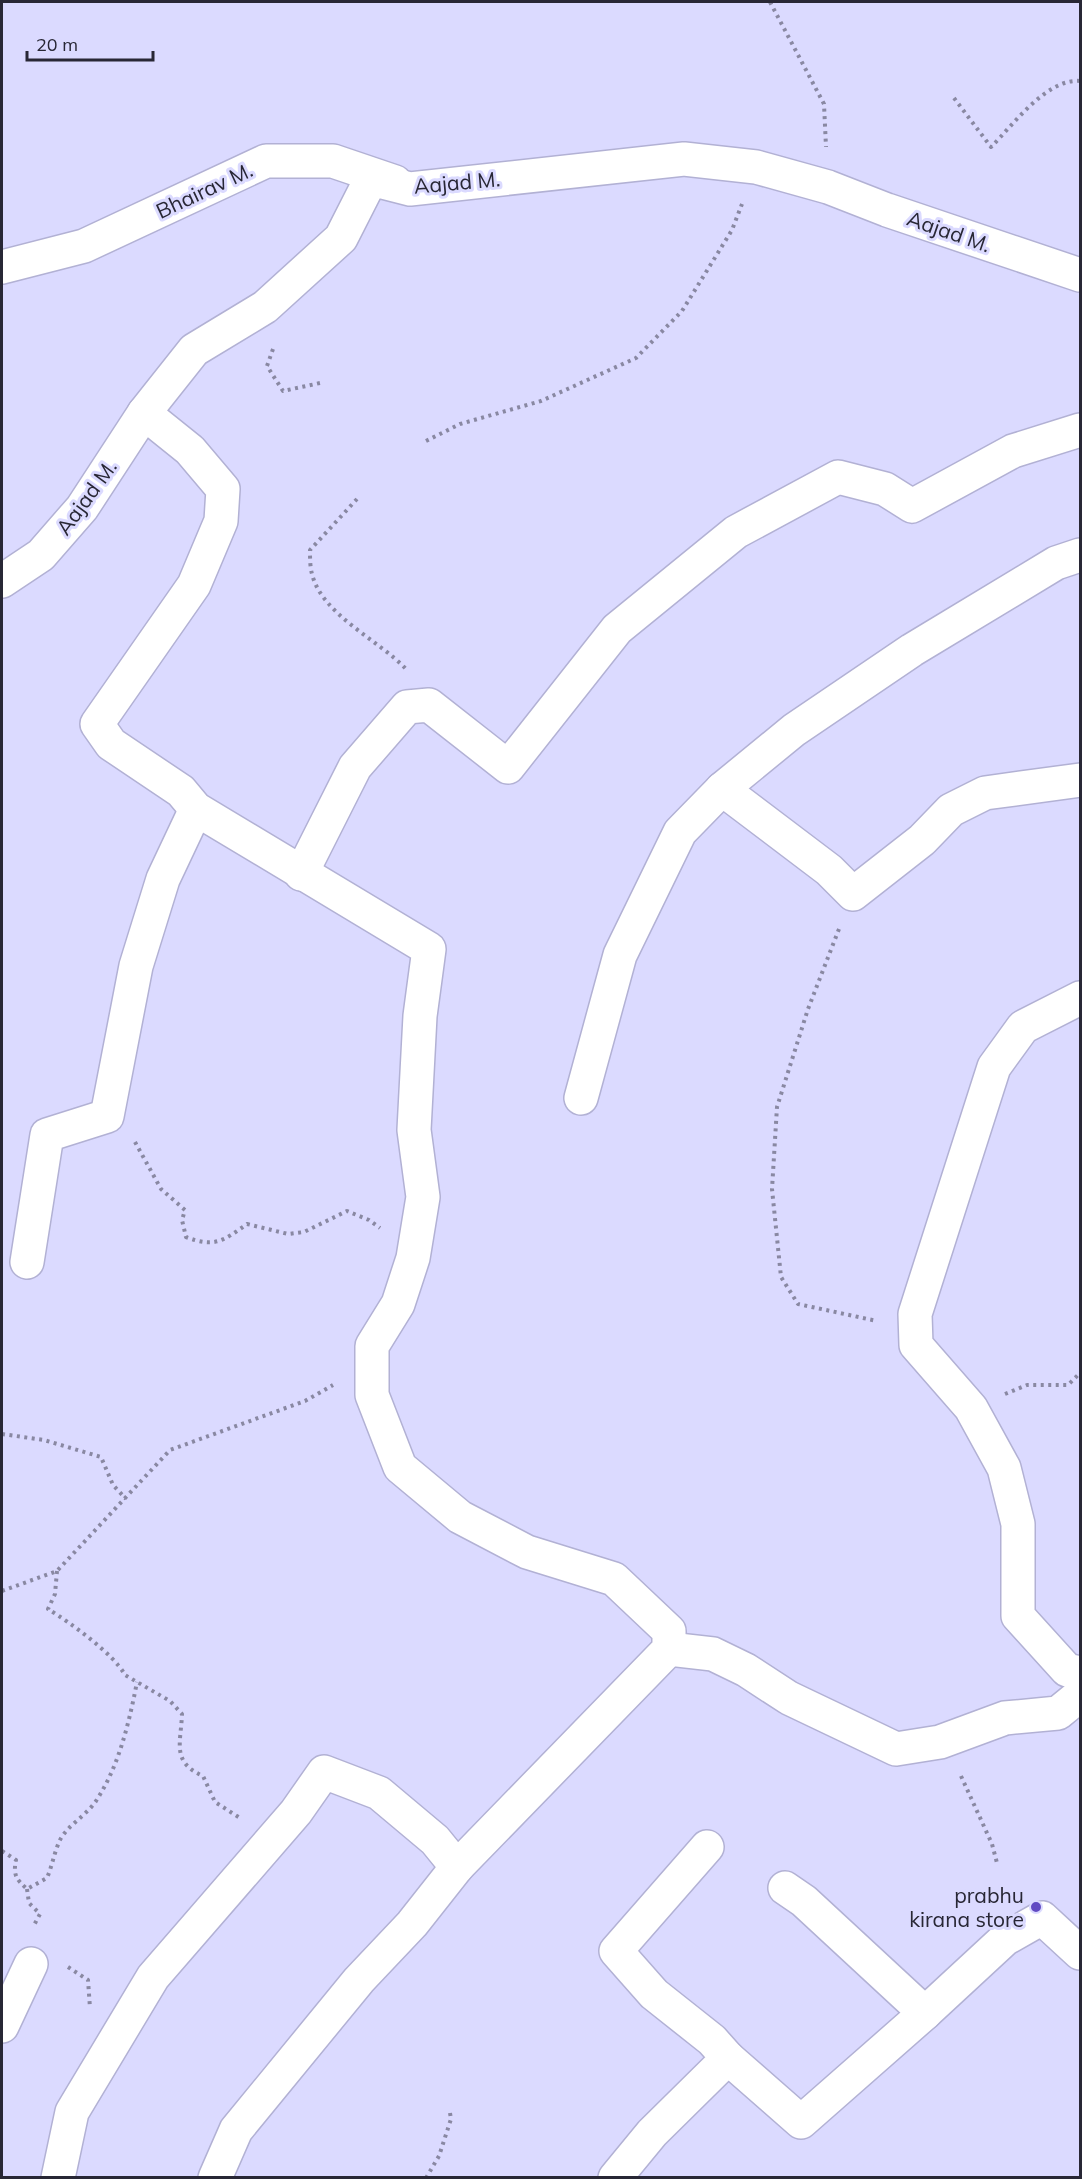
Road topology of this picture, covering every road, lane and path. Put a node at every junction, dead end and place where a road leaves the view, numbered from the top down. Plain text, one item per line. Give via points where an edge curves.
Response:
1 (770, 2) edge
2 (1080, 81) edge
3 (954, 98) dead end
4 (756, 167) junction
5 (828, 187) junction
6 (410, 189) junction
7 (2, 267) edge
8 (1080, 276) edge
9 (265, 307) junction
10 (320, 383) dead end
11 (144, 413) junction
12 (1080, 430) edge
13 (426, 441) dead end
14 (357, 499) dead end
15 (1080, 555) edge
16 (2, 581) edge
17 (429, 705) junction
18 (1080, 780) edge
19 (722, 789) junction
20 (196, 809) junction
21 (301, 874) junction
22 (853, 894) junction
23 (1080, 998) edge
24 (581, 1098) dead end
25 (107, 1116) junction
26 (413, 1258) junction
27 (27, 1262) dead end
28 (915, 1314) junction
29 (1080, 1373) edge
30 (372, 1395) junction
31 (971, 1408) junction
32 (2, 1434) edge
33 (126, 1499) junction
34 (57, 1571) junction
35 (2, 1591) edge
36 (669, 1649) junction
37 (1080, 1673) edge
38 (137, 1683) junction
39 (1080, 1695) edge
40 (940, 1742) junction
41 (274, 1838) junction
42 (707, 1847) dead end
43 (2, 1851) edge
44 (997, 1863) dead end
45 (457, 1867) junction
46 (785, 1888) dead end
47 (1080, 1953) edge
48 (31, 1964) dead end
49 (925, 2013) junction
50 (2, 2026) edge
51 (728, 2058) junction
52 (450, 2114) dead end
53 (58, 2178) edge
54 (215, 2178) edge
55 (426, 2178) edge
56 (615, 2178) edge

1 - 5 path via 824,104
2 - 3 path via 1052,87 991,147
4 - 5 street, Aajad M.
4 - 6 street, Aajad M. via 684,159
4 - 13 path via 732,230 682,310 636,358 541,401 460,424
5 - 8 street, Aajad M.
6 - 7 street, Bhairav M. via 376,173 333,161 266,161 84,246
6 - 9 street, Aajad M. via 371,179 341,238
9 - 10 path via 278,332 267,366 269,373 283,391
9 - 11 street, Aajad M. via 194,350
11 - 16 street, Aajad M. via 82,508 41,555
11 - 20 street via 190,450 223,489 221,521 194,585 97,724 111,744 181,791
12 - 17 street via 1013,451 912,506 885,489 838,477 736,532 617,629 508,767
14 - 17 path via 310,550 312,575 326,601 390,652 419,683
15 - 19 street via 1056,563 912,650 794,730
17 - 21 street via 407,707 354,767
18 - 22 street via 985,793 951,810 922,840
19 - 22 street via 829,870
19 - 24 street via 680,832 620,955
20 - 21 street via 288,862
20 - 25 street via 163,879 136,966
21 - 26 street via 429,949 420,1016 414,1130 423,1197
22 - 28 path via 808,1009 777,1107 772,1189 781,1277 798,1304 819,1310 889,1323
23 - 28 street via 1023,1027 994,1067
25 - 26 path via 137,1144 161,1189 185,1210 182,1220 186,1237 205,1244 231,1236 247,1224 288,1234 304,1232 347,1212 414,1245
25 - 27 street via 47,1135
26 - 30 street via 398,1304 372,1346
28 - 31 street via 916,1345
29 - 31 path via 1068,1385 1027,1385
30 - 33 path via 343,1378 305,1401 170,1450
30 - 36 street via 400,1467 460,1517 518,1547 614,1579 669,1631
31 - 37 street via 1004,1468 1018,1524 1018,1616 1067,1670
32 - 33 path via 44,1440 101,1457 112,1485
33 - 34 path
34 - 35 path
34 - 38 path via 55,1594 48,1609 70,1623 75,1631 88,1635
36 - 40 street via 713,1654 747,1670 789,1698 896,1749
36 - 45 street
38 - 41 path via 170,1701 182,1714 180,1755 187,1769 203,1776 215,1802
38 - 43 path via 132,1714 113,1770 88,1812 69,1827 59,1842 47,1878 27,1889 17,1881 16,1860
39 - 40 street via 1058,1713 1005,1718
40 - 44 path via 961,1776
41 - 45 street via 324,1772 379,1793 435,1840
41 - 53 street via 153,1977 72,2112
42 - 51 street via 616,1951 654,1994 712,2040
45 - 54 street via 236,2130
46 - 49 street
47 - 49 street via 1042,1918 1005,1939
48 - 50 street
49 - 51 street via 801,2122
51 - 56 street via 652,2133
52 - 55 path via 440,2156

